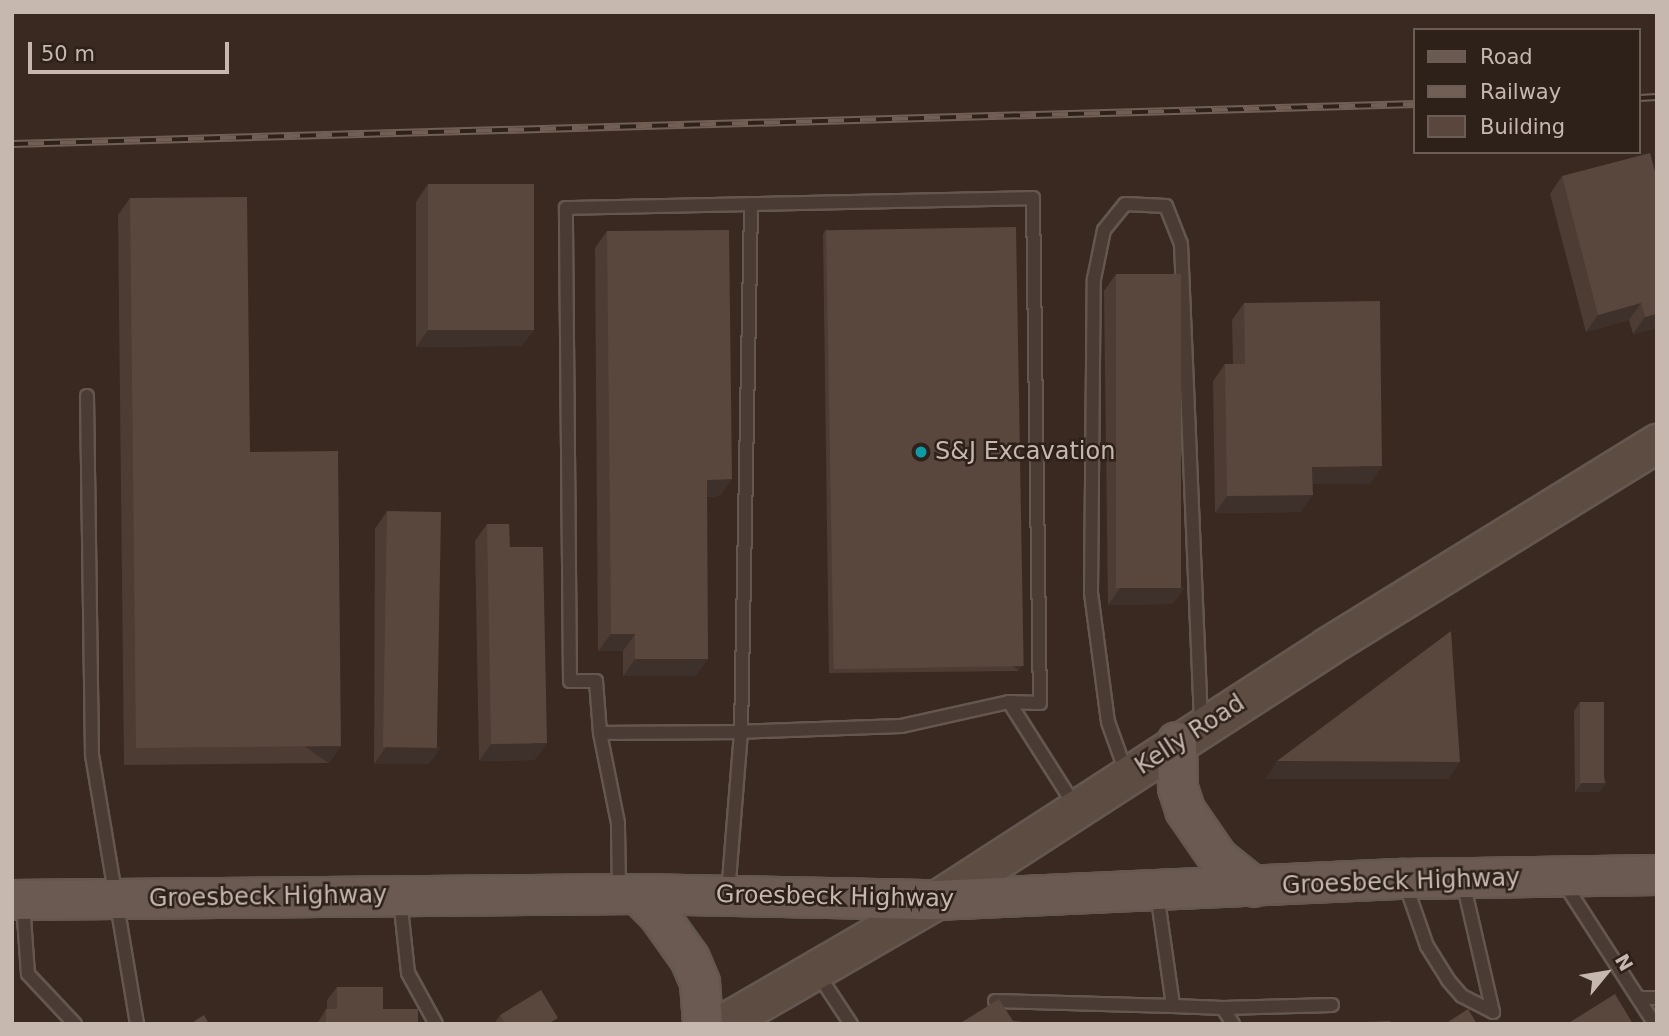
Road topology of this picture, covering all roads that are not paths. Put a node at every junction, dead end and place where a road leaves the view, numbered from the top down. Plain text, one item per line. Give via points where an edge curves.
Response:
1 (751, 204) junction
2 (87, 396) dead end
3 (1657, 443) edge
4 (1009, 702) junction
5 (741, 732) junction
6 (600, 733) junction
7 (1189, 734) junction
8 (1128, 776) junction
9 (1077, 809) junction
10 (1657, 875) edge
11 (1560, 877) junction
12 (1462, 878) junction
13 (1404, 879) junction
14 (1254, 887) junction
15 (1157, 889) junction
16 (628, 894) junction
17 (400, 895) junction
18 (727, 897) junction
19 (113, 899) junction
20 (17, 900) edge
21 (936, 900) junction
22 (814, 968) junction
23 (1639, 998) junction
24 (1657, 998) edge
25 (995, 1001) edge
26 (1332, 1005) dead end
27 (1173, 1006) junction
28 (1223, 1008) junction
29 (1493, 1012) junction
30 (75, 1024) edge
31 (137, 1024) edge
32 (436, 1024) edge
33 (703, 1024) edge
34 (722, 1024) edge
35 (851, 1024) edge
36 (1233, 1024) edge
37 (1500, 1024) edge
38 (1655, 1024) edge

1 - 4 lane via 1033,198 1040,703
1 - 5 lane
1 - 6 lane via 566,208 570,681 596,681
2 - 19 lane via 92,755
3 - 7 street, Kelly Road
4 - 5 lane via 901,726
4 - 9 lane
5 - 6 lane
5 - 18 lane
6 - 16 lane
7 - 8 street, Kelly Road
7 - 8 lane via 1181,244 1166,206 1125,204 1104,230 1094,279 1091,593 1108,722
7 - 14 main road via 1178,788 1185,810 1218,858
8 - 9 street, Kelly Road
9 - 21 street, Kelly Road
10 - 11 main road, Groesbeck Highway
11 - 12 main road, Groesbeck Highway
11 - 23 lane
12 - 13 main road, Groesbeck Highway
12 - 29 lane
13 - 14 main road, Groesbeck Highway
13 - 29 lane via 1427,946 1448,980 1462,996
14 - 15 main road, Groesbeck Highway
15 - 21 main road, Groesbeck Highway
15 - 27 lane
16 - 17 main road, Groesbeck Highway
16 - 18 main road, Groesbeck Highway
16 - 33 main road via 658,914 690,958 700,983
17 - 19 main road, Groesbeck Highway
17 - 32 lane via 408,973
18 - 21 main road, Groesbeck Highway
19 - 20 main road, Groesbeck Highway
19 - 31 lane
20 - 30 lane via 28,974
21 - 22 street, Kelly Road
22 - 34 street, Kelly Road
22 - 35 lane
23 - 24 lane
23 - 38 lane
25 - 27 lane
26 - 28 lane
27 - 28 lane
28 - 36 lane
29 - 37 lane

